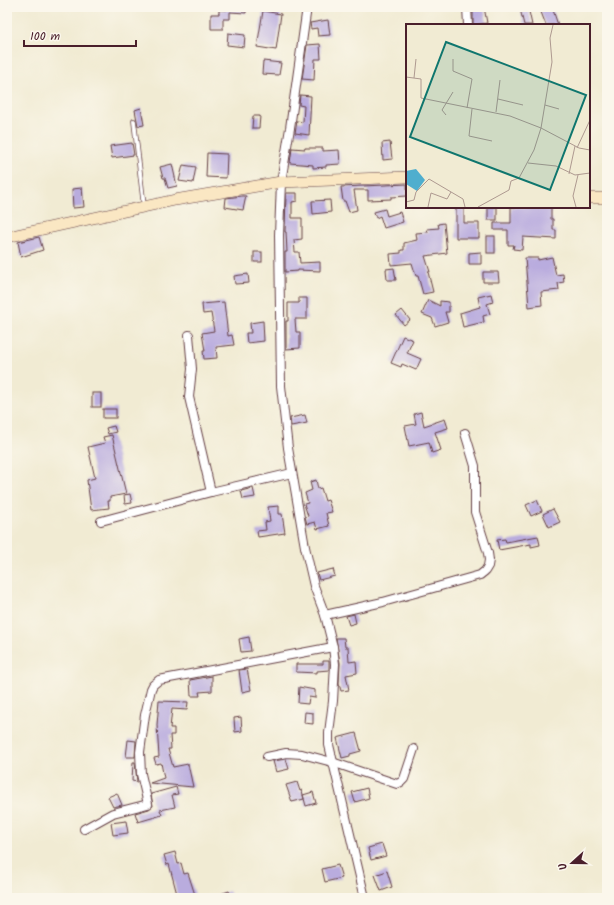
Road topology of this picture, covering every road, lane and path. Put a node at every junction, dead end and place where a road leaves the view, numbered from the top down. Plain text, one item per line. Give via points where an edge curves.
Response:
1 (307, 7) edge
2 (467, 7) edge
3 (468, 24) edge
4 (134, 121) dead end
5 (406, 177) edge
6 (281, 182) junction
7 (590, 198) edge
8 (607, 198) edge
9 (144, 207) junction
10 (7, 237) edge
11 (189, 335) dead end
12 (465, 433) dead end
13 (292, 473) junction
14 (211, 492) junction
15 (101, 521) dead end
16 (325, 615) junction
17 (333, 647) junction
18 (414, 749) dead end
19 (267, 757) dead end
20 (332, 762) junction
21 (84, 829) dead end
22 (365, 898) edge

1 - 6 street
2 - 3 street
4 - 9 lane
5 - 6 main road
6 - 9 main road
6 - 13 street via 281,386
7 - 8 main road
9 - 10 main road
11 - 14 street via 192,369 190,397
12 - 16 street via 475,466 475,512 488,553 488,566 485,571 480,575 383,602
13 - 14 street
13 - 16 street via 306,554
14 - 15 street
16 - 17 street
17 - 20 street via 333,701 328,733
17 - 21 street via 155,682 151,688 140,741 141,774 148,803 113,813
18 - 20 street via 404,779 400,783 393,783
19 - 20 street via 281,753 297,753
20 - 22 street

